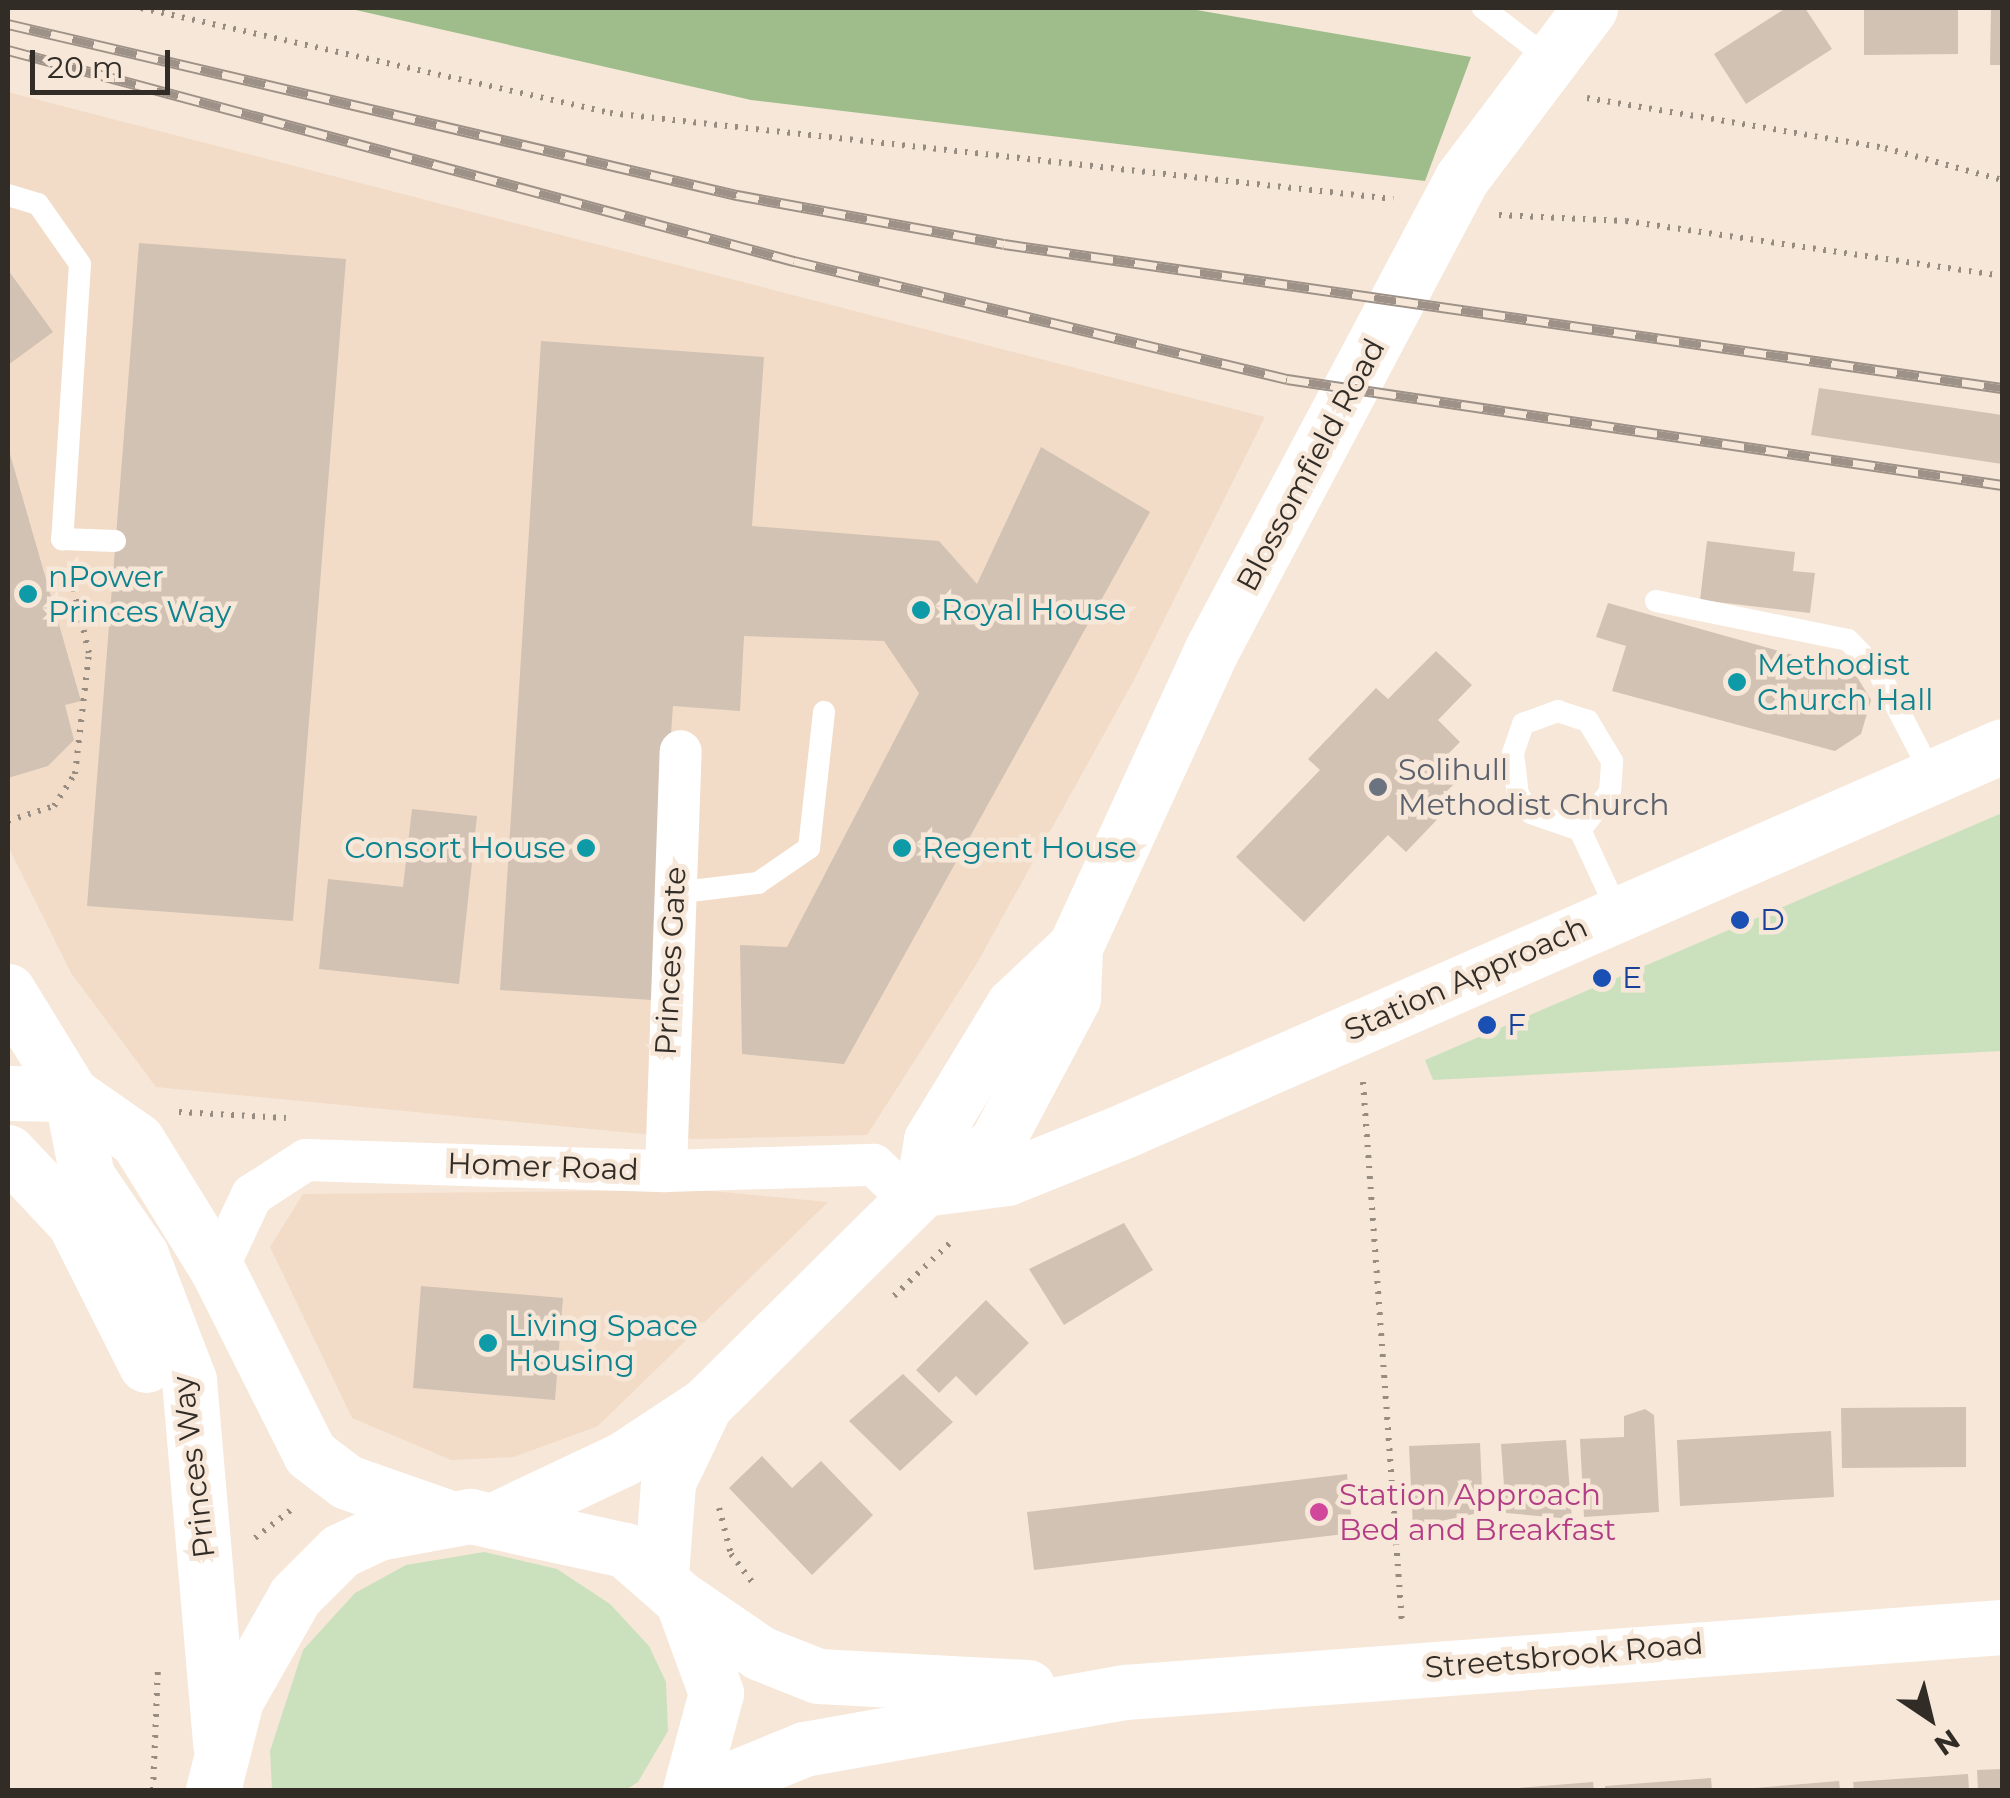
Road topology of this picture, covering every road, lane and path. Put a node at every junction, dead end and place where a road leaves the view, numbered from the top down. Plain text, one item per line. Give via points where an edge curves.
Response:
1 (141, 8) edge
2 (1482, 8) edge
3 (1590, 8) edge
4 (1548, 58) junction
5 (1586, 98) dead end
6 (2002, 180) edge
7 (8, 196) edge
8 (1396, 200) dead end
9 (1498, 215) dead end
10 (2002, 276) edge
11 (62, 539) junction
12 (115, 540) dead end
13 (1656, 601) dead end
14 (824, 712) dead end
15 (2002, 746) edge
16 (681, 751) dead end
17 (1933, 777) junction
18 (8, 821) edge
19 (1580, 830) junction
20 (674, 892) junction
21 (1618, 912) junction
22 (8, 992) edge
23 (1362, 1066) dead end
24 (8, 1093) edge
25 (71, 1094) junction
26 (168, 1111) dead end
27 (292, 1119) dead end
28 (8, 1152) edge
29 (666, 1171) junction
30 (918, 1195) junction
31 (966, 1228) dead end
32 (216, 1269) junction
33 (880, 1309) dead end
34 (705, 1405) junction
35 (328, 1469) junction
36 (718, 1501) dead end
37 (473, 1518) junction
38 (203, 1537) junction
39 (672, 1587) junction
40 (760, 1593) dead end
41 (2002, 1627) edge
42 (158, 1659) dead end
43 (1405, 1669) junction
44 (1126, 1692) junction
45 (216, 1768) edge
46 (153, 1790) edge
47 (690, 1790) edge
48 (705, 1790) edge

1 - 8 path via 610,113
2 - 4 lane
3 - 4 main road, Blossomfield Road
4 - 30 main road, Blossomfield Road via 1462,178 1211,651 1075,948 1073,998 996,1145
5 - 6 path via 1885,148
7 - 11 lane via 38,204 80,264
9 - 10 path via 1626,220
11 - 12 lane
11 - 18 path via 88,653 75,774 54,806
13 - 17 lane via 1848,640 1878,672
14 - 20 lane via 809,848 758,883
15 - 17 main road, Station Approach
16 - 20 street, Princes Gate
17 - 21 main road, Station Approach
19 - 19 lane via 1531,813 1518,795 1512,753 1523,724 1558,710 1588,721 1612,761 1610,792
19 - 21 lane
20 - 29 street, Princes Gate
21 - 30 main road, Station Approach via 1006,1178
22 - 25 main road, Princes Way
23 - 43 path
24 - 25 main road
25 - 32 main road, Princes Way via 137,1140
25 - 38 main road, Princes Way via 86,1176 141,1256 189,1380
26 - 27 path
28 - 38 main road via 74,1222 130,1322
29 - 30 street, Homer Road via 874,1165
29 - 32 street, Homer Road via 306,1160 252,1195
30 - 34 main road, Blossomfield Road
31 - 33 path
32 - 35 main road, Princes Way via 279,1402
34 - 37 main road, Blossomfield Road via 623,1459
34 - 39 main road, Blossomfield Road via 668,1482
35 - 37 main road
35 - 38 path via 237,1553
36 - 40 path via 731,1554
37 - 39 main road, Streetsbrook Road via 582,1534
37 - 45 main road, Blossomfield Road via 366,1539 306,1585 257,1652
38 - 45 main road, Princes Way
39 - 44 main road, Streetsbrook Road via 760,1653 818,1676
39 - 47 main road via 716,1693
41 - 43 main road, Streetsbrook Road
42 - 46 path
43 - 44 main road, Streetsbrook Road
44 - 48 main road, Streetsbrook Road via 804,1748

